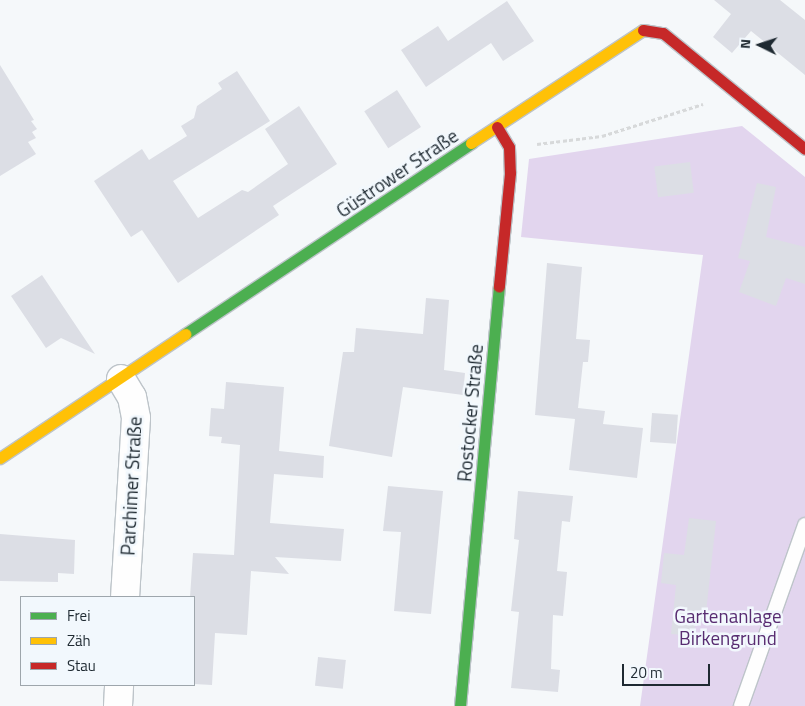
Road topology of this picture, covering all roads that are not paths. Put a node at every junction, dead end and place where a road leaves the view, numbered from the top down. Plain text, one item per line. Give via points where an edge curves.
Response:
1 (498, 127) junction
2 (805, 150) edge
3 (120, 379) junction
4 (0, 458) edge
5 (805, 525) edge
6 (125, 596) edge
7 (119, 686) edge
8 (118, 706) edge
9 (460, 706) edge
10 (741, 706) edge

1 - 2 street, Güstrower Straße via 639,31 649,28 663,33
1 - 3 street, Güstrower Straße
1 - 9 street, Rostocker Straße via 509,147 510,173
3 - 4 street, Güstrower Straße
3 - 6 street, Parchimer Straße via 132,397 136,418
5 - 10 lane
7 - 8 street

